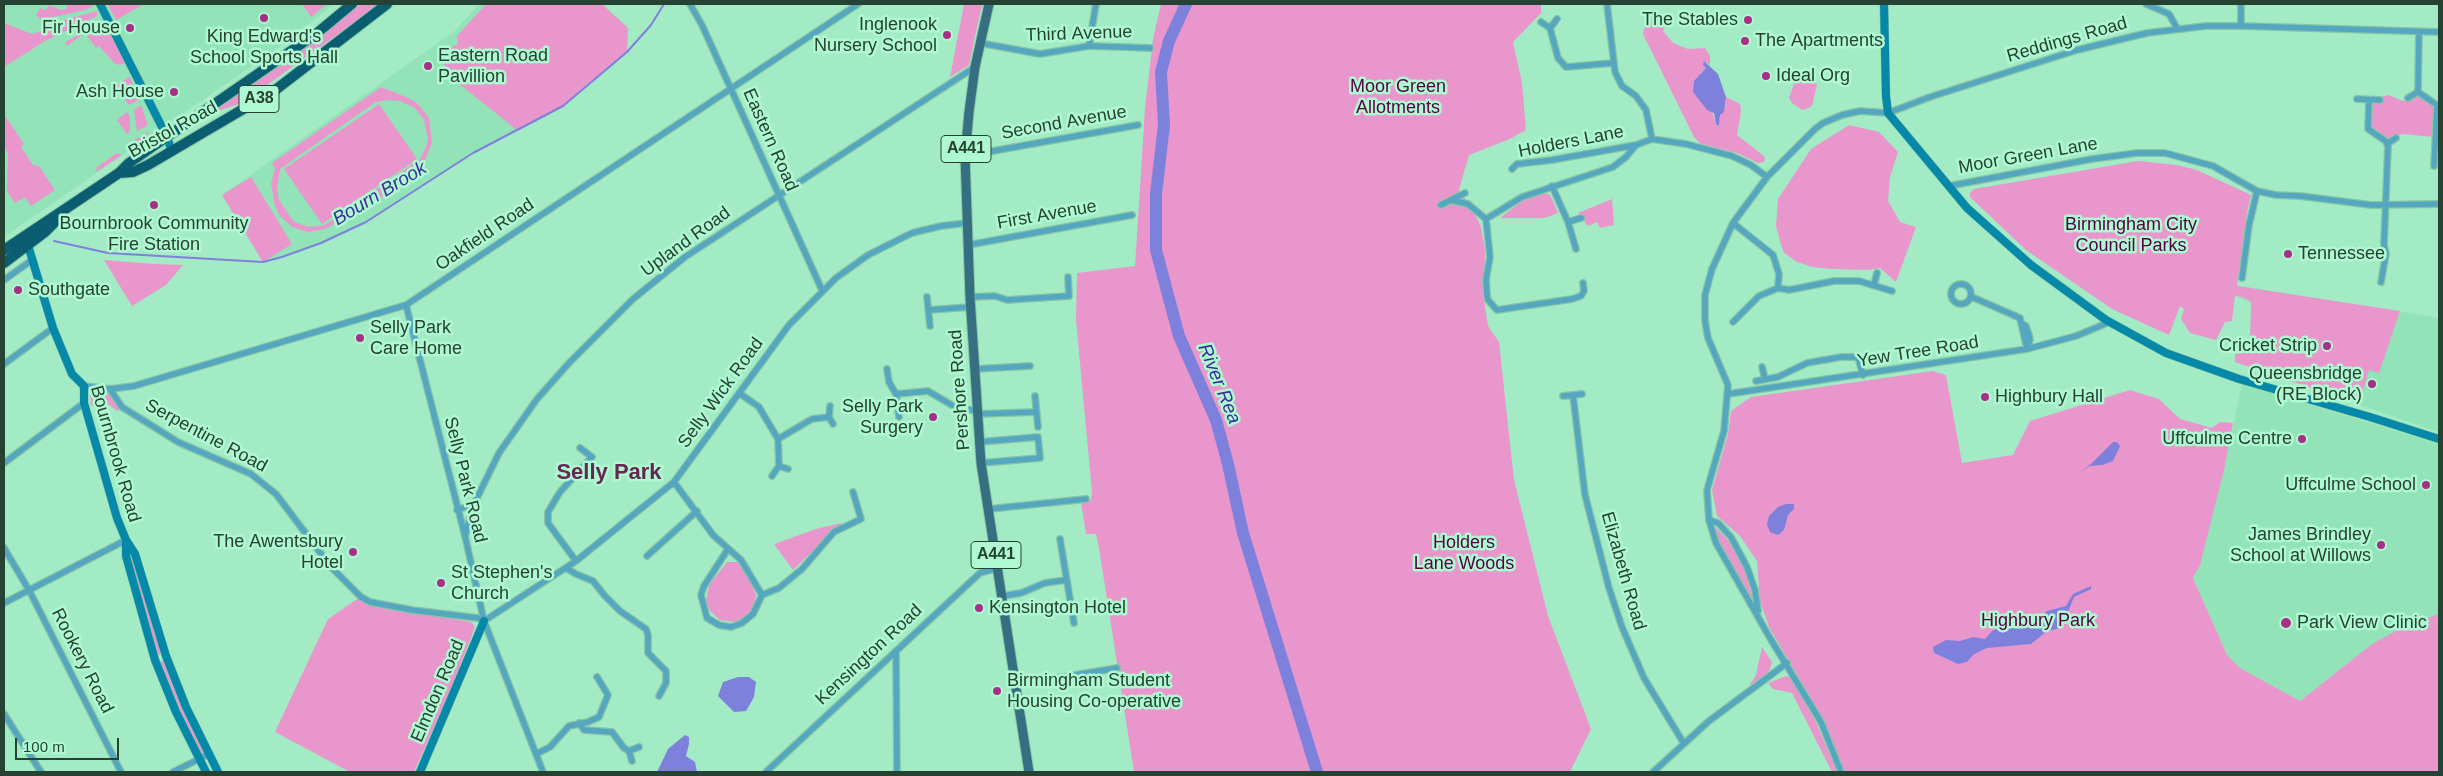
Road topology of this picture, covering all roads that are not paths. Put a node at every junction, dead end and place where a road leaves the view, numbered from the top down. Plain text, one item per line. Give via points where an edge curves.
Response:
1 (100, 4) edge
2 (352, 4) edge
3 (387, 4) edge
4 (690, 4) edge
5 (858, 4) edge
6 (989, 4) edge
7 (1096, 4) edge
8 (1607, 4) edge
9 (1884, 4) edge
10 (2146, 4) edge
11 (2241, 4) edge
12 (1556, 19) dead end
13 (1541, 22) dead end
14 (2241, 26) junction
15 (1550, 28) junction
16 (2177, 28) junction
17 (2419, 32) junction
18 (2439, 32) edge
19 (980, 43) junction
20 (1089, 46) junction
21 (1150, 48) dead end
22 (1613, 63) junction
23 (975, 67) junction
24 (731, 89) junction
25 (2418, 92) junction
26 (2408, 98) dead end
27 (2357, 99) dead end
28 (2369, 100) junction
29 (2380, 100) dead end
30 (251, 104) junction
31 (1888, 113) junction
32 (1138, 126) dead end
33 (168, 136) junction
34 (2396, 138) dead end
35 (2438, 138) edge
36 (1652, 139) junction
37 (1636, 144) junction
38 (2387, 144) junction
39 (172, 152) junction
40 (965, 156) junction
41 (2434, 166) dead end
42 (1512, 169) dead end
43 (119, 173) junction
44 (1767, 177) junction
45 (1552, 186) junction
46 (1949, 186) junction
47 (2257, 191) junction
48 (1465, 193) dead end
49 (779, 196) junction
50 (1451, 200) junction
51 (2439, 204) edge
52 (1441, 205) dead end
53 (2386, 206) junction
54 (1132, 215) dead end
55 (1581, 218) dead end
56 (1486, 219) junction
57 (1568, 222) junction
58 (967, 223) junction
59 (1732, 223) junction
60 (26, 241) junction
61 (968, 245) junction
62 (1576, 249) dead end
63 (4, 250) edge
64 (32, 260) junction
65 (4, 263) edge
66 (1877, 273) dead end
67 (1068, 277) dead end
68 (2242, 278) dead end
69 (4, 280) edge
70 (2381, 282) dead end
71 (1583, 283) dead end
72 (1874, 285) junction
73 (1778, 288) junction
74 (822, 290) junction
75 (1892, 291) dead end
76 (928, 297) dead end
77 (970, 297) junction
78 (1972, 297) dead end
79 (406, 305) junction
80 (970, 307) junction
81 (928, 310) junction
82 (1735, 310) dead end
83 (1738, 316) junction
84 (2106, 320) junction
85 (1733, 322) dead end
86 (930, 326) dead end
87 (53, 328) junction
88 (2027, 348) junction
89 (4, 364) edge
90 (1030, 366) dead end
91 (1762, 367) dead end
92 (887, 369) dead end
93 (974, 369) junction
94 (1863, 375) junction
95 (1765, 379) junction
96 (1756, 381) dead end
97 (84, 386) junction
98 (110, 389) junction
99 (739, 393) junction
100 (896, 394) junction
101 (1582, 394) dead end
102 (1728, 394) junction
103 (1573, 395) junction
104 (1035, 396) dead end
105 (1563, 396) dead end
106 (84, 403) junction
107 (830, 406) dead end
108 (977, 412) junction
109 (1036, 412) junction
110 (829, 417) junction
111 (900, 417) dead end
112 (833, 424) dead end
113 (1038, 427) dead end
114 (778, 439) junction
115 (2439, 440) edge
116 (979, 442) junction
117 (580, 448) dead end
118 (4, 463) edge
119 (981, 463) junction
120 (779, 466) junction
121 (788, 468) dead end
122 (772, 476) dead end
123 (674, 482) junction
124 (853, 492) dead end
125 (1086, 499) dead end
126 (474, 504) junction
127 (989, 509) junction
128 (457, 510) junction
129 (697, 512) junction
130 (1709, 520) junction
131 (465, 536) junction
132 (1060, 539) dead end
133 (126, 540) junction
134 (4, 548) edge
135 (728, 549) junction
136 (647, 556) dead end
137 (576, 561) junction
138 (566, 568) junction
139 (998, 568) junction
140 (1066, 580) junction
141 (29, 590) junction
142 (762, 595) junction
143 (1002, 596) junction
144 (4, 603) edge
145 (1758, 615) junction
146 (484, 621) junction
147 (1074, 624) dead end
148 (896, 651) junction
149 (166, 656) junction
150 (155, 660) junction
151 (1787, 663) junction
152 (1117, 668) dead end
153 (597, 677) dead end
154 (1016, 685) junction
155 (659, 696) dead end
156 (4, 714) edge
157 (579, 723) junction
158 (1683, 742) junction
159 (639, 747) dead end
160 (629, 751) junction
161 (209, 754) junction
162 (536, 754) junction
163 (199, 759) junction
164 (632, 761) dead end
165 (41, 772) edge
166 (121, 772) edge
167 (173, 772) edge
168 (206, 772) edge
169 (218, 772) edge
170 (420, 772) edge
171 (543, 772) edge
172 (766, 772) edge
173 (897, 772) edge
174 (1029, 772) edge
175 (1652, 772) edge
176 (1841, 772) edge

1 - 33 street
2 - 33 highway, Bristol Road / A38 via 317,33
3 - 30 highway, Bristol Road / A38 via 274,91
4 - 24 street, Eastern Road
5 - 24 street, Oakfield Road
6 - 19 main road, Pershore Road / A441
7 - 20 street
8 - 22 street
9 - 31 street
10 - 16 street via 2169,14
11 - 14 street
12 - 15 street
13 - 15 street
14 - 16 street, Reddings Road
14 - 17 street, Reddings Road
15 - 22 street via 1558,58 1566,67
16 - 31 street, Reddings Road via 2078,50
17 - 18 street, Reddings Road
17 - 25 street
19 - 20 street, Third Avenue via 1040,54
19 - 23 main road, Pershore Road / A441
20 - 21 street, Third Avenue
22 - 36 street via 1617,80 1636,96 1646,110
23 - 40 main road, Pershore Road / A441
23 - 49 street, Upland Road
24 - 49 street, Eastern Road
24 - 79 street, Oakfield Road
25 - 26 street
25 - 35 street via 2437,105
27 - 28 street
28 - 29 street
28 - 38 street via 2368,129
30 - 33 highway via 225,113 178,142 173,142
30 - 39 highway, Bristol Road / A38
31 - 44 street via 1860,111 1823,123
31 - 46 street, Moor Green Lane
32 - 40 street, Second Avenue
33 - 39 street
33 - 43 highway, Bristol Road / A38
34 - 38 street
35 - 41 street
36 - 37 street, Holders Lane
36 - 44 street, Holders Lane via 1732,156
37 - 42 street, Holders Lane via 1517,164
37 - 45 street, Holders Lane via 1613,167
38 - 53 street
39 - 43 highway, Bristol Road / A38 via 133,172
40 - 58 main road, Pershore Road / A441
43 - 60 highway, Bristol Road / A38
44 - 59 street
45 - 56 street, Holders Lane via 1522,197
45 - 57 street
46 - 47 street, Moor Green Lane via 2092,159 2165,153 2213,166
46 - 84 street via 1967,208 2016,253
47 - 53 street, Moor Green Lane
47 - 68 street
48 - 50 street
49 - 74 street, Eastern Road
49 - 126 street, Upland Road via 685,257 633,299 595,337 538,399 499,453
50 - 52 street
50 - 56 street via 1468,204
51 - 53 street, Moor Green Lane
53 - 70 street via 2386,254
54 - 61 street, First Avenue
55 - 57 street
56 - 71 street via 1490,258 1487,295 1497,310 1572,299 1581,296
57 - 62 street
58 - 61 main road, Pershore Road / A441
58 - 74 street, Selly Wick Road via 912,233 868,255
59 - 73 street via 1773,255 1779,274
59 - 102 street via 1712,269 1704,307 1708,338 1725,375
60 - 63 highway, Bristol Road / A38
60 - 64 street, Bournbrook Road
60 - 65 highway, Bristol Road / A38
61 - 77 main road, Pershore Road / A441
64 - 69 street
64 - 87 street, Bournbrook Road
66 - 72 street
67 - 77 street via 1069,296 1007,300 995,296
72 - 73 street via 1834,281 1789,290
72 - 75 street
73 - 83 street via 1759,296
74 - 99 street, Selly Wick Road via 789,325
76 - 81 street
77 - 80 main road, Pershore Road / A441
78 - 88 street via 2020,318 2029,335
79 - 98 street, Oakfield Road via 134,386
79 - 128 street, Selly Park Road
80 - 81 street
80 - 93 main road, Pershore Road / A441
81 - 86 street
82 - 83 street
83 - 85 street
84 - 88 street, Yew Tree Road via 2105,324 2076,336
84 - 115 street via 2166,353 2201,366
87 - 89 street
87 - 97 street, Bournbrook Road via 72,374
88 - 94 street, Yew Tree Road
90 - 93 street
91 - 95 street
92 - 100 street
93 - 108 main road, Pershore Road / A441
94 - 95 street via 1858,357 1849,357 1807,363
94 - 102 street, Yew Tree Road
95 - 96 street
97 - 98 street, Oakfield Road
97 - 106 street, Bournbrook Road
98 - 146 street, Serpentine Road via 122,407 178,442 251,474 276,494 331,567 361,597 370,602
99 - 114 street via 759,407
99 - 123 street, Selly Wick Road
100 - 108 street via 928,391 955,407
100 - 111 street
101 - 103 street
102 - 130 street via 1724,431 1707,490
103 - 105 street
103 - 158 street, Elizabeth Road via 1585,495 1609,588 1644,678
104 - 109 street
106 - 118 street
106 - 133 street, Bournbrook Road
107 - 110 street
108 - 109 street
108 - 116 main road, Pershore Road / A441
109 - 113 street
110 - 112 street
110 - 114 street via 812,419
114 - 120 street
116 - 119 main road, Pershore Road / A441
116 - 119 street via 1038,437 1040,458
117 - 137 street via 592,457 560,492 548,512 548,523
119 - 127 main road, Pershore Road / A441
120 - 121 street
120 - 122 street
123 - 129 street
123 - 137 street, Selly Wick Road
124 - 142 street via 861,519 834,532 802,568 778,588
125 - 127 street
126 - 128 street
126 - 131 street, Upland Road
127 - 139 main road, Pershore Road / A441
128 - 131 street, Selly Park Road
129 - 135 street
129 - 136 street
130 - 145 street via 1716,543
130 - 145 street via 1725,530 1747,567
131 - 146 street, Selly Park Road
132 - 140 street
133 - 141 street
133 - 149 street, Bournbrook Road via 135,554
133 - 150 street, Bournbrook Road via 126,556
134 - 141 street, Rookery Road
135 - 142 street via 747,568
135 - 142 street via 701,595 707,618 731,627 742,623 753,614
137 - 138 street, Selly Wick Road
138 - 146 street, Selly Wick Road
138 - 155 street via 594,581 620,611 646,629 648,654 666,671 666,683
139 - 143 main road, Pershore Road / A441
139 - 148 street, Kensington Road via 980,573
140 - 143 street
140 - 147 street
141 - 144 street
141 - 166 street, Rookery Road
143 - 154 main road, Pershore Road / A441
145 - 151 street
146 - 162 street, Selly Park Road
146 - 170 street, Elmdon Road
148 - 172 street, Kensington Road
148 - 173 street
149 - 150 street
149 - 161 street, Bournbrook Road
150 - 163 street, Bournbrook Road
151 - 158 street
151 - 176 street via 1821,722
152 - 154 street
153 - 157 street via 607,699 595,720
154 - 174 main road, Pershore Road / A441
156 - 165 street
157 - 160 street via 584,730 612,732
157 - 162 street via 569,726 550,747
158 - 175 street
159 - 160 street
160 - 164 street
161 - 163 street
161 - 169 street, Bournbrook Road
162 - 171 street, Selly Park Road
163 - 167 street
163 - 168 street, Bournbrook Road

